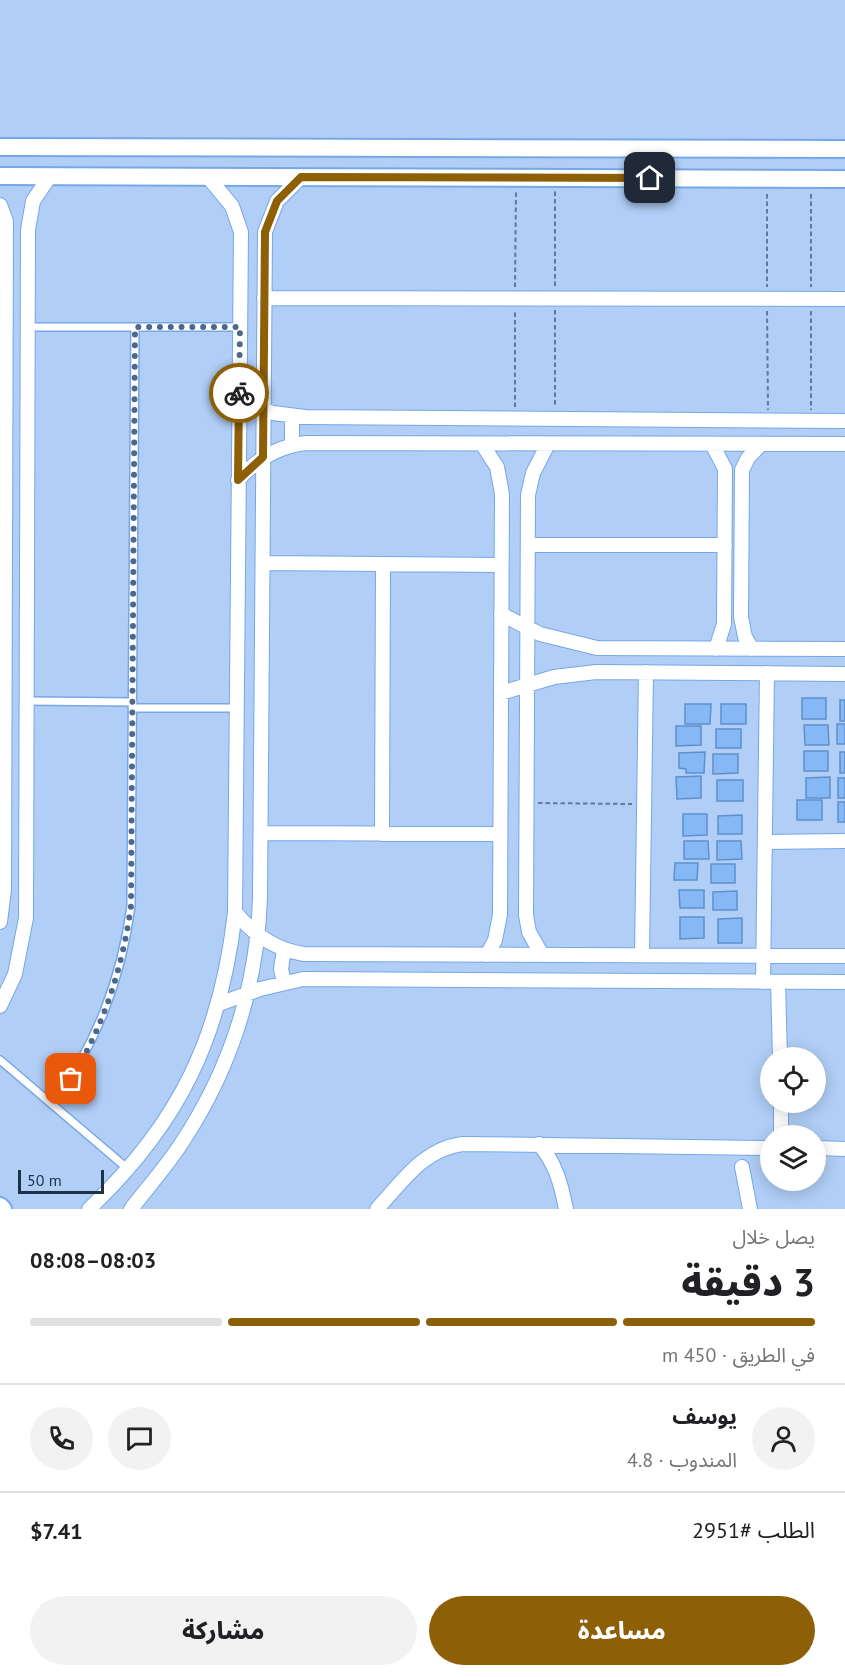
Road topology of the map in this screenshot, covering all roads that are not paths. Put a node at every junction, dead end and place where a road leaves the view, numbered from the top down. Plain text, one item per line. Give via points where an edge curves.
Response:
1 (0, 147) edge
2 (515, 149) junction
3 (845, 149) edge
4 (0, 176) edge
5 (50, 176) junction
6 (208, 177) junction
7 (301, 177) junction
8 (516, 178) junction
9 (845, 179) edge
10 (0, 205) edge
11 (6, 221) junction
12 (28, 221) junction
13 (241, 232) junction
14 (265, 232) junction
15 (264, 298) junction
16 (845, 299) edge
17 (5, 327) junction
18 (27, 327) junction
19 (135, 327) junction
20 (240, 327) junction
21 (27, 350) junction
22 (3, 365) edge
23 (239, 401) junction
24 (264, 410) junction
25 (292, 416) junction
26 (624, 419) junction
27 (3, 421) edge
28 (845, 421) edge
29 (27, 438) junction
30 (482, 444) junction
31 (548, 444) junction
32 (624, 444) junction
33 (712, 444) junction
34 (761, 444) junction
35 (845, 444) edge
36 (292, 445) junction
37 (263, 457) junction
38 (725, 470) junction
39 (742, 470) junction
40 (238, 480) junction
41 (502, 494) junction
42 (528, 495) junction
43 (528, 544) junction
44 (725, 545) junction
45 (262, 563) junction
46 (383, 564) junction
47 (501, 565) junction
48 (501, 614) junction
49 (725, 617) junction
50 (741, 617) junction
51 (527, 629) junction
52 (582, 646) junction
53 (716, 649) junction
54 (752, 649) junction
55 (845, 649) edge
56 (646, 672) junction
57 (581, 673) junction
58 (767, 673) junction
59 (845, 674) edge
60 (527, 683) junction
61 (501, 693) junction
62 (27, 701) junction
63 (132, 705) junction
64 (236, 708) junction
65 (2, 745) edge
66 (4, 806) junction
67 (27, 807) junction
68 (2, 828) edge
69 (261, 833) junction
70 (382, 834) junction
71 (500, 834) junction
72 (765, 842) junction
73 (845, 842) edge
74 (235, 912) junction
75 (500, 915) junction
76 (526, 915) junction
77 (0, 922) edge
78 (258, 934) junction
79 (284, 949) junction
80 (487, 954) junction
81 (542, 955) junction
82 (642, 955) junction
83 (764, 956) junction
84 (845, 956) edge
85 (764, 982) junction
86 (778, 982) junction
87 (845, 982) edge
88 (284, 983) junction
89 (248, 992) junction
90 (219, 1004) junction
91 (0, 1006) edge
92 (780, 1047) edge
93 (0, 1059) edge
94 (53, 1104) junction
95 (539, 1144) junction
96 (760, 1148) edge
97 (826, 1148) edge
98 (845, 1149) edge
99 (742, 1167) dead end
100 (128, 1169) junction
101 (89, 1209) edge
102 (131, 1209) edge
103 (377, 1209) edge
104 (566, 1209) edge
105 (750, 1209) edge

1 - 2 street
2 - 3 street
2 - 8 street
4 - 5 street
5 - 6 street
5 - 12 street via 33,201
6 - 7 street
6 - 13 street via 227,198
7 - 8 street
7 - 14 street via 277,201
8 - 9 street
10 - 11 street
11 - 12 street via 20,215
11 - 17 street
12 - 18 street
13 - 14 street
13 - 20 street
14 - 15 street
15 - 16 street
15 - 24 street
17 - 18 street
17 - 22 street
18 - 19 lane
18 - 21 street
19 - 20 lane
19 - 63 lane
20 - 23 street
21 - 22 street
21 - 29 street
22 - 27 street
23 - 24 street
23 - 40 street
24 - 25 street
24 - 37 street
25 - 26 street
25 - 36 street
26 - 28 street
26 - 32 street
27 - 29 street
27 - 65 street
29 - 62 street
30 - 31 street
30 - 36 street
30 - 41 street via 497,467
31 - 32 street
31 - 42 street via 537,463
32 - 33 street
33 - 34 street
33 - 38 street
34 - 35 street
34 - 39 street
36 - 37 street
37 - 40 street
37 - 45 street
38 - 39 street
38 - 44 street
39 - 50 street
40 - 64 street
41 - 42 street
41 - 47 street
42 - 43 street
43 - 44 street
43 - 51 street
44 - 49 street
45 - 46 street
45 - 69 street
46 - 47 street
46 - 70 street
47 - 48 street
48 - 51 street
48 - 61 street
49 - 50 street
49 - 53 street
50 - 54 street
51 - 52 street
51 - 60 street
52 - 53 street
52 - 57 street
53 - 54 street
54 - 55 street
56 - 57 street
56 - 58 street
56 - 82 street
57 - 60 street
58 - 59 street
58 - 72 street
60 - 61 street
60 - 76 street
61 - 71 street
62 - 63 lane
62 - 67 street
63 - 64 lane
63 - 94 lane via 131,906 127,937 121,967 100,1025 87,1053
64 - 74 street
65 - 66 street
66 - 67 street
66 - 68 street
67 - 91 street via 26,918 15,974
68 - 77 street via 4,890
69 - 70 street
69 - 78 street
70 - 71 street
71 - 75 street
72 - 73 street
72 - 83 street
74 - 78 street
74 - 90 street
75 - 76 street
75 - 80 street via 495,940
76 - 81 street via 529,932
78 - 79 street
78 - 89 street
79 - 80 street via 304,954
79 - 88 street
80 - 81 street
81 - 82 street
82 - 83 street
83 - 84 street
83 - 85 street
85 - 86 street
85 - 88 street via 303,979
86 - 87 street
86 - 92 street
88 - 89 street
89 - 90 street
89 - 102 street via 230,1049 204,1106 165,1167
90 - 100 street via 198,1063 183,1091
93 - 94 lane
94 - 100 lane
95 - 96 street
95 - 103 street via 462,1143 440,1149 421,1161
95 - 104 street via 555,1166
97 - 98 street
99 - 105 street
100 - 101 street

